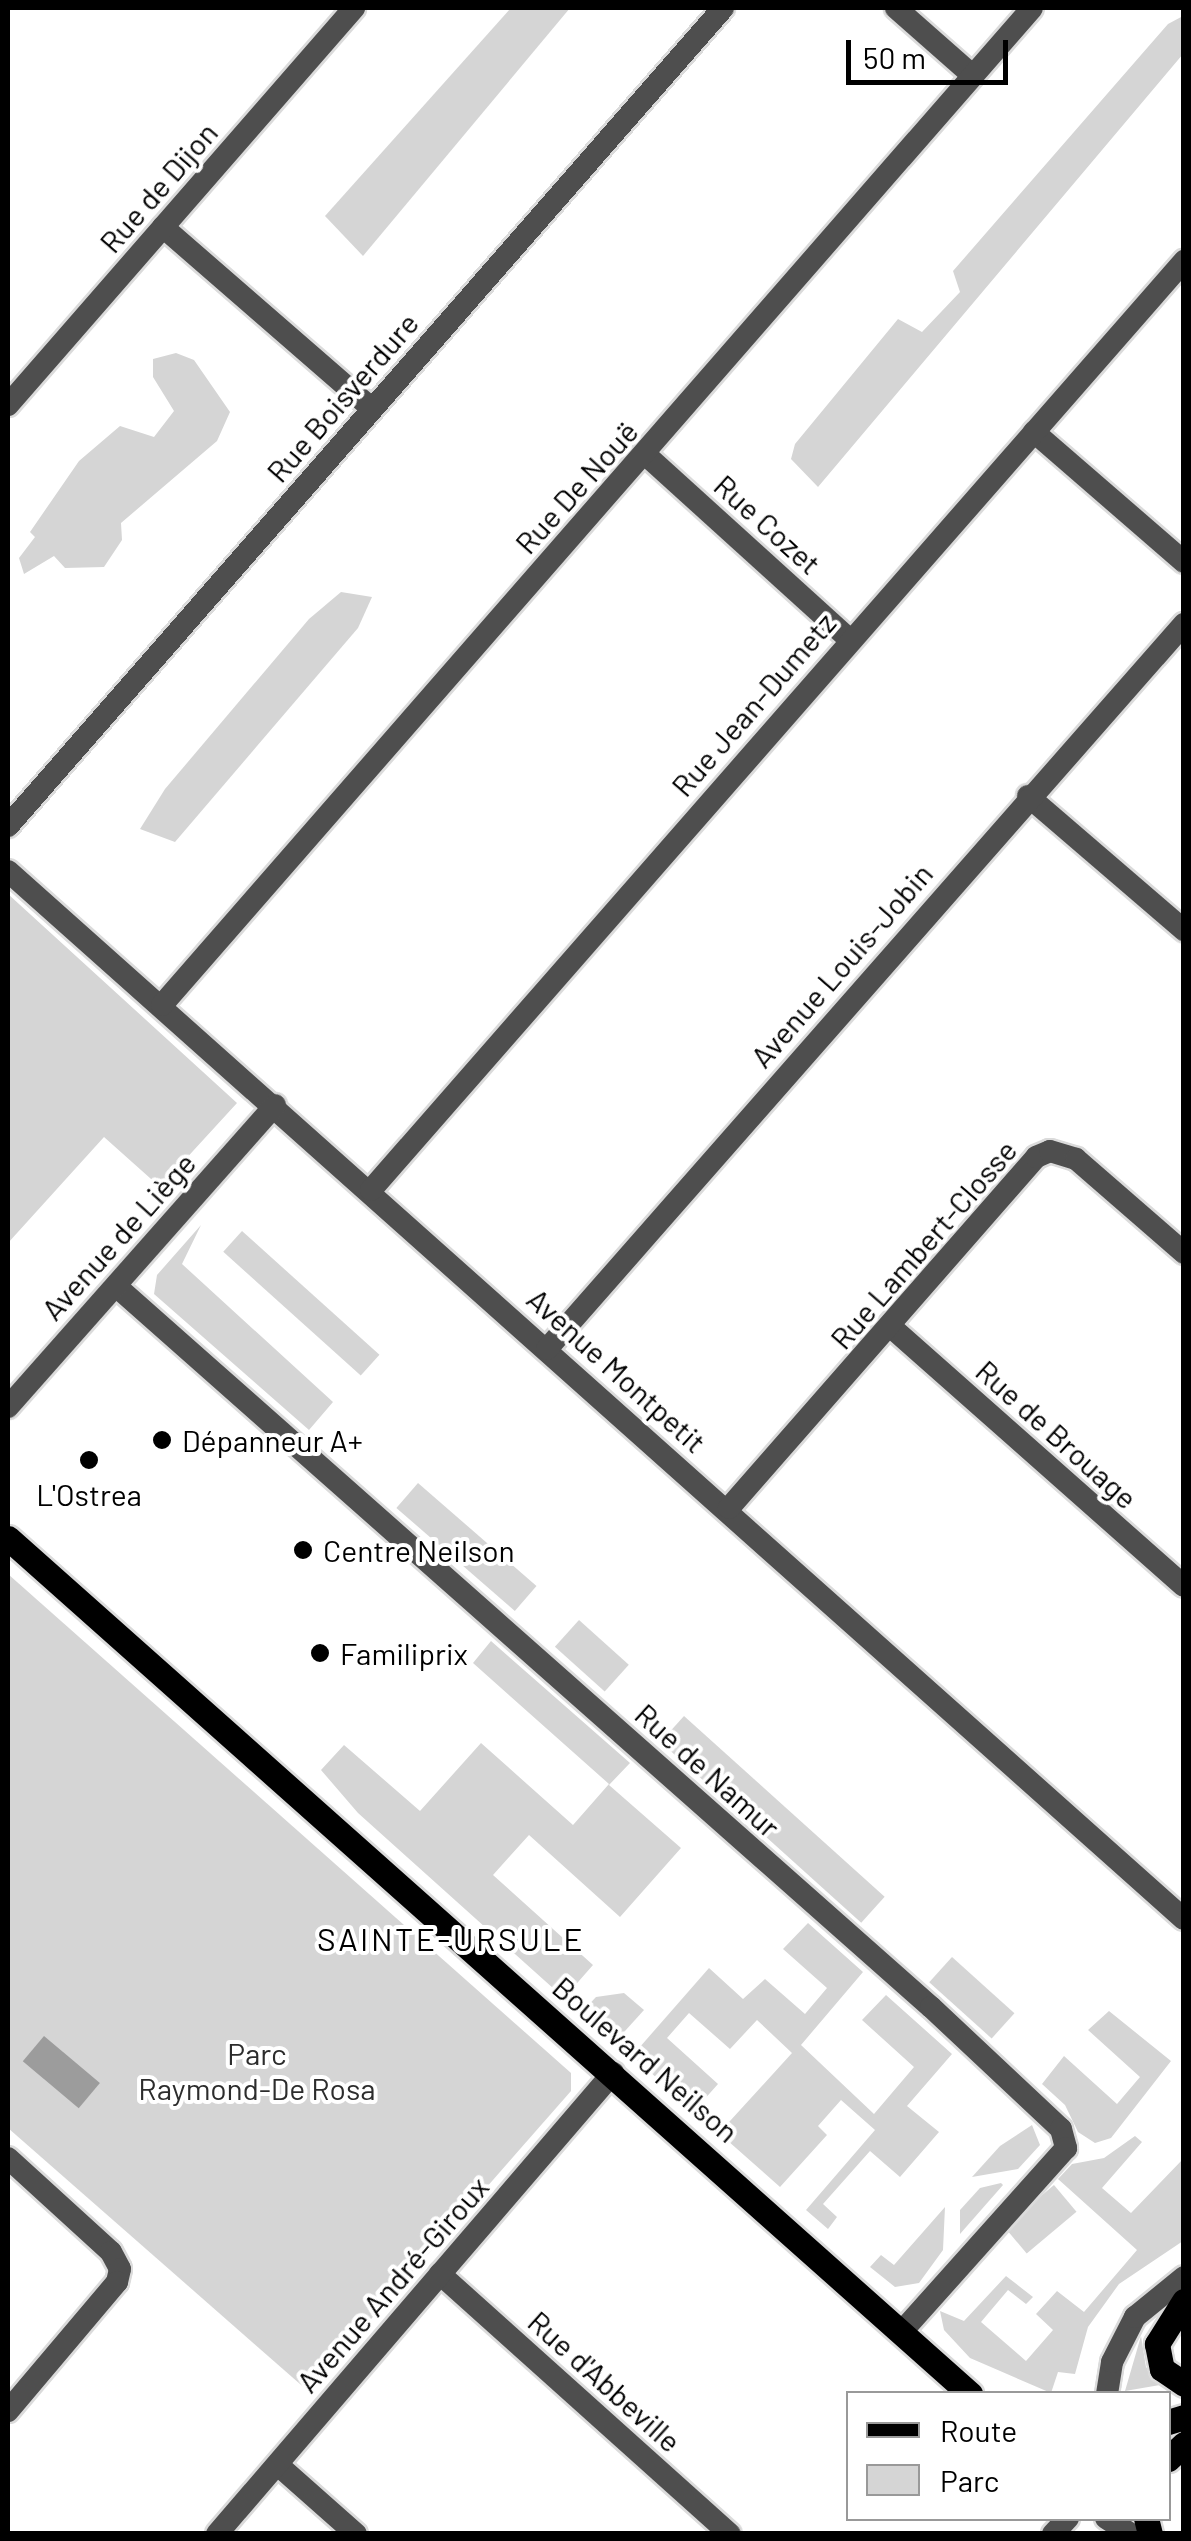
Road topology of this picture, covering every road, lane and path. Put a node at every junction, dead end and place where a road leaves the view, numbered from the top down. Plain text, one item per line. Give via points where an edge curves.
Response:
1 (354, 8) edge
2 (723, 8) edge
3 (896, 8) edge
4 (1032, 8) edge
5 (972, 75) junction
6 (163, 226) junction
7 (1184, 261) edge
8 (8, 405) edge
9 (372, 410) junction
10 (1034, 432) junction
11 (646, 455) junction
12 (1184, 562) edge
13 (1184, 624) edge
14 (849, 638) junction
15 (1028, 796) junction
16 (8, 826) edge
17 (8, 870) edge
18 (1184, 930) edge
19 (162, 1005) junction
20 (275, 1105) junction
21 (372, 1190) junction
22 (1184, 1253) edge
23 (116, 1286) junction
24 (890, 1326) junction
25 (547, 1350) junction
26 (8, 1407) edge
27 (729, 1508) junction
28 (8, 1538) edge
29 (1184, 1586) edge
30 (1184, 1919) edge
31 (612, 2073) junction
32 (8, 2158) edge
33 (440, 2274) junction
34 (1184, 2277) edge
35 (1184, 2301) edge
36 (904, 2329) junction
37 (1184, 2384) edge
38 (967, 2391) edge
39 (1107, 2391) edge
40 (8, 2411) edge
41 (278, 2465) junction
42 (217, 2534) edge
43 (356, 2534) edge
44 (730, 2534) edge

1 - 6 street, Rue de Dijon
2 - 9 street, Rue Boisverdure
3 - 5 street
4 - 5 street, Rue De Nouë
5 - 11 street, Rue De Nouë
6 - 8 street, Rue de Dijon
6 - 9 street
7 - 10 street, Rue Jean-Dumetz
9 - 16 street, Rue Boisverdure
10 - 12 street
10 - 14 street, Rue Jean-Dumetz
11 - 14 street, Rue Cozet
11 - 19 street, Rue De Nouë
13 - 15 street, Avenue Louis-Jobin
14 - 21 street, Rue Jean-Dumetz
15 - 18 street
15 - 25 street, Avenue Louis-Jobin
17 - 19 street, Avenue Montpetit
19 - 20 street, Avenue Montpetit
20 - 21 street, Avenue Montpetit
20 - 23 street, Avenue de Liège
21 - 25 street, Avenue Montpetit
22 - 24 street, Rue Lambert-Closse via 1076,1159 1050,1151 1036,1156
23 - 26 street, Avenue de Liège
23 - 36 street, Rue de Namur via 1061,2129 1066,2148
24 - 27 street, Rue Lambert-Closse
24 - 29 street, Rue de Brouage
25 - 27 street, Avenue Montpetit
27 - 30 street, Avenue Montpetit
28 - 31 main road, Boulevard Neilson
31 - 33 street, Avenue André-Giroux
31 - 36 main road, Boulevard Neilson
32 - 40 street via 111,2252 120,2269 117,2282
33 - 41 street, Avenue André-Giroux
33 - 44 street, Rue d'Abbeville
34 - 39 street via 1134,2316 1112,2362
35 - 37 main road via 1158,2344 1162,2369
36 - 38 main road, Boulevard Neilson
41 - 42 street, Avenue André-Giroux
41 - 43 street

